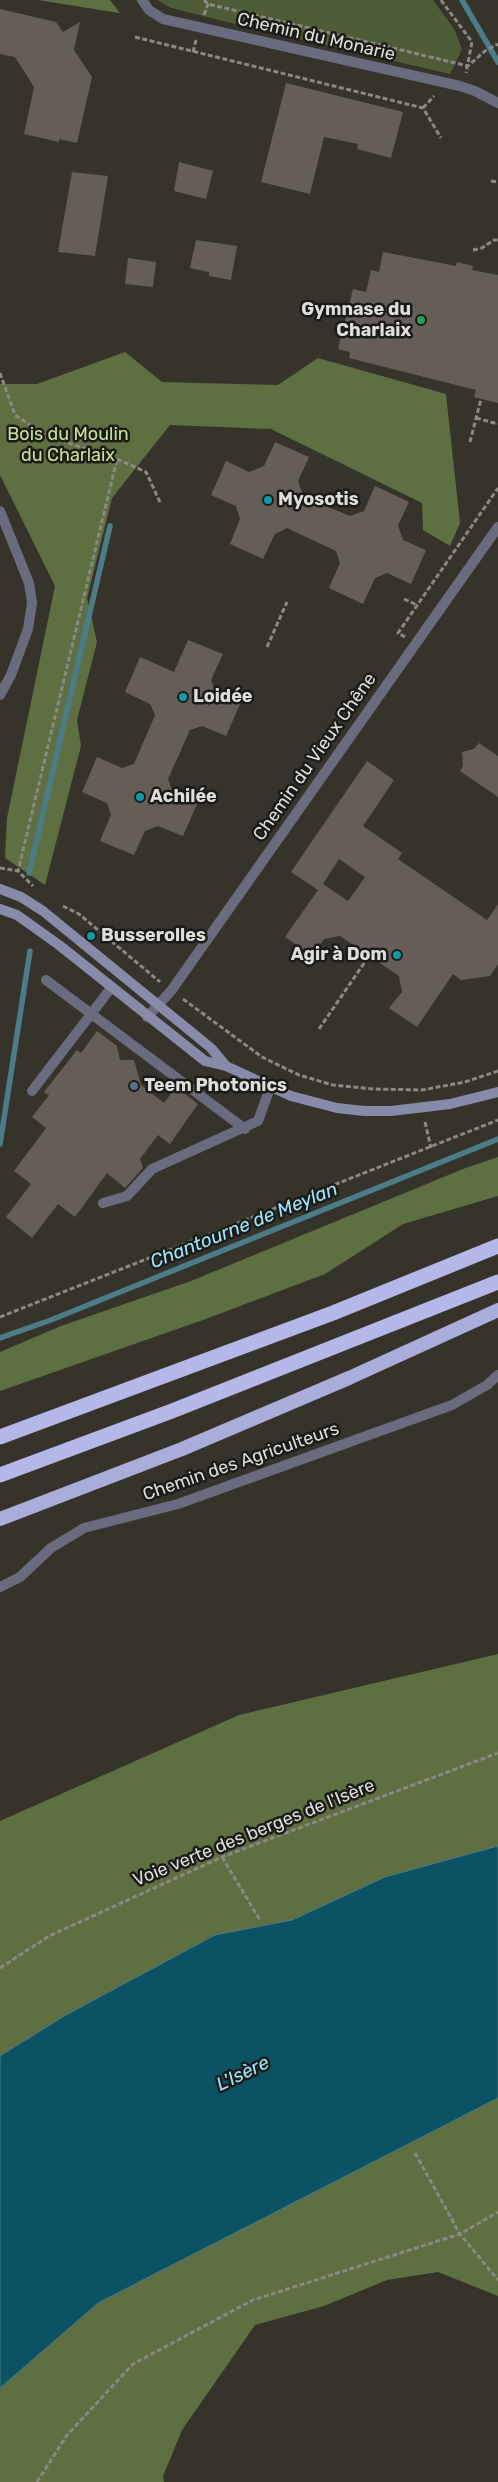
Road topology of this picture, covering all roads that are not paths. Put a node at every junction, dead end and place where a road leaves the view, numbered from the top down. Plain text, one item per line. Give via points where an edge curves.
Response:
1 (142, 0) edge
2 (498, 103) edge
3 (0, 511) edge
4 (498, 527) edge
5 (1, 691) edge
6 (0, 889) edge
7 (0, 909) edge
8 (46, 980) dead end
9 (112, 988) junction
10 (158, 1005) junction
11 (93, 1015) junction
12 (147, 1017) junction
13 (226, 1066) junction
14 (270, 1088) junction
15 (32, 1091) dead end
16 (498, 1092) edge
17 (245, 1129) junction
18 (103, 1204) dead end
19 (498, 1246) edge
20 (498, 1282) edge
21 (498, 1310) edge
22 (498, 1375) edge
23 (0, 1437) edge
24 (0, 1475) edge
25 (0, 1518) edge
26 (0, 1587) edge

1 - 2 street, Chemin du Monarie via 149,10 163,19 460,86
3 - 5 street via 29,583 32,603 28,629
4 - 10 street, Chemin du Vieux Chêne
6 - 10 main road via 21,897 43,912
7 - 9 main road via 16,915 53,941
8 - 11 street
9 - 11 street
9 - 12 main road
10 - 12 street, Chemin du Vieux Chêne
10 - 13 main road via 211,1048
11 - 15 street
11 - 17 street
12 - 13 main road via 205,1061
13 - 14 main road
14 - 16 main road via 337,1108 364,1111 422,1109
14 - 17 street via 258,1121
17 - 18 street via 152,1169 127,1196
19 - 23 highway via 333,1313
20 - 24 highway
21 - 25 highway via 182,1450
22 - 26 street, Chemin des Agriculteurs via 452,1406 178,1504 84,1528 51,1548 20,1577

